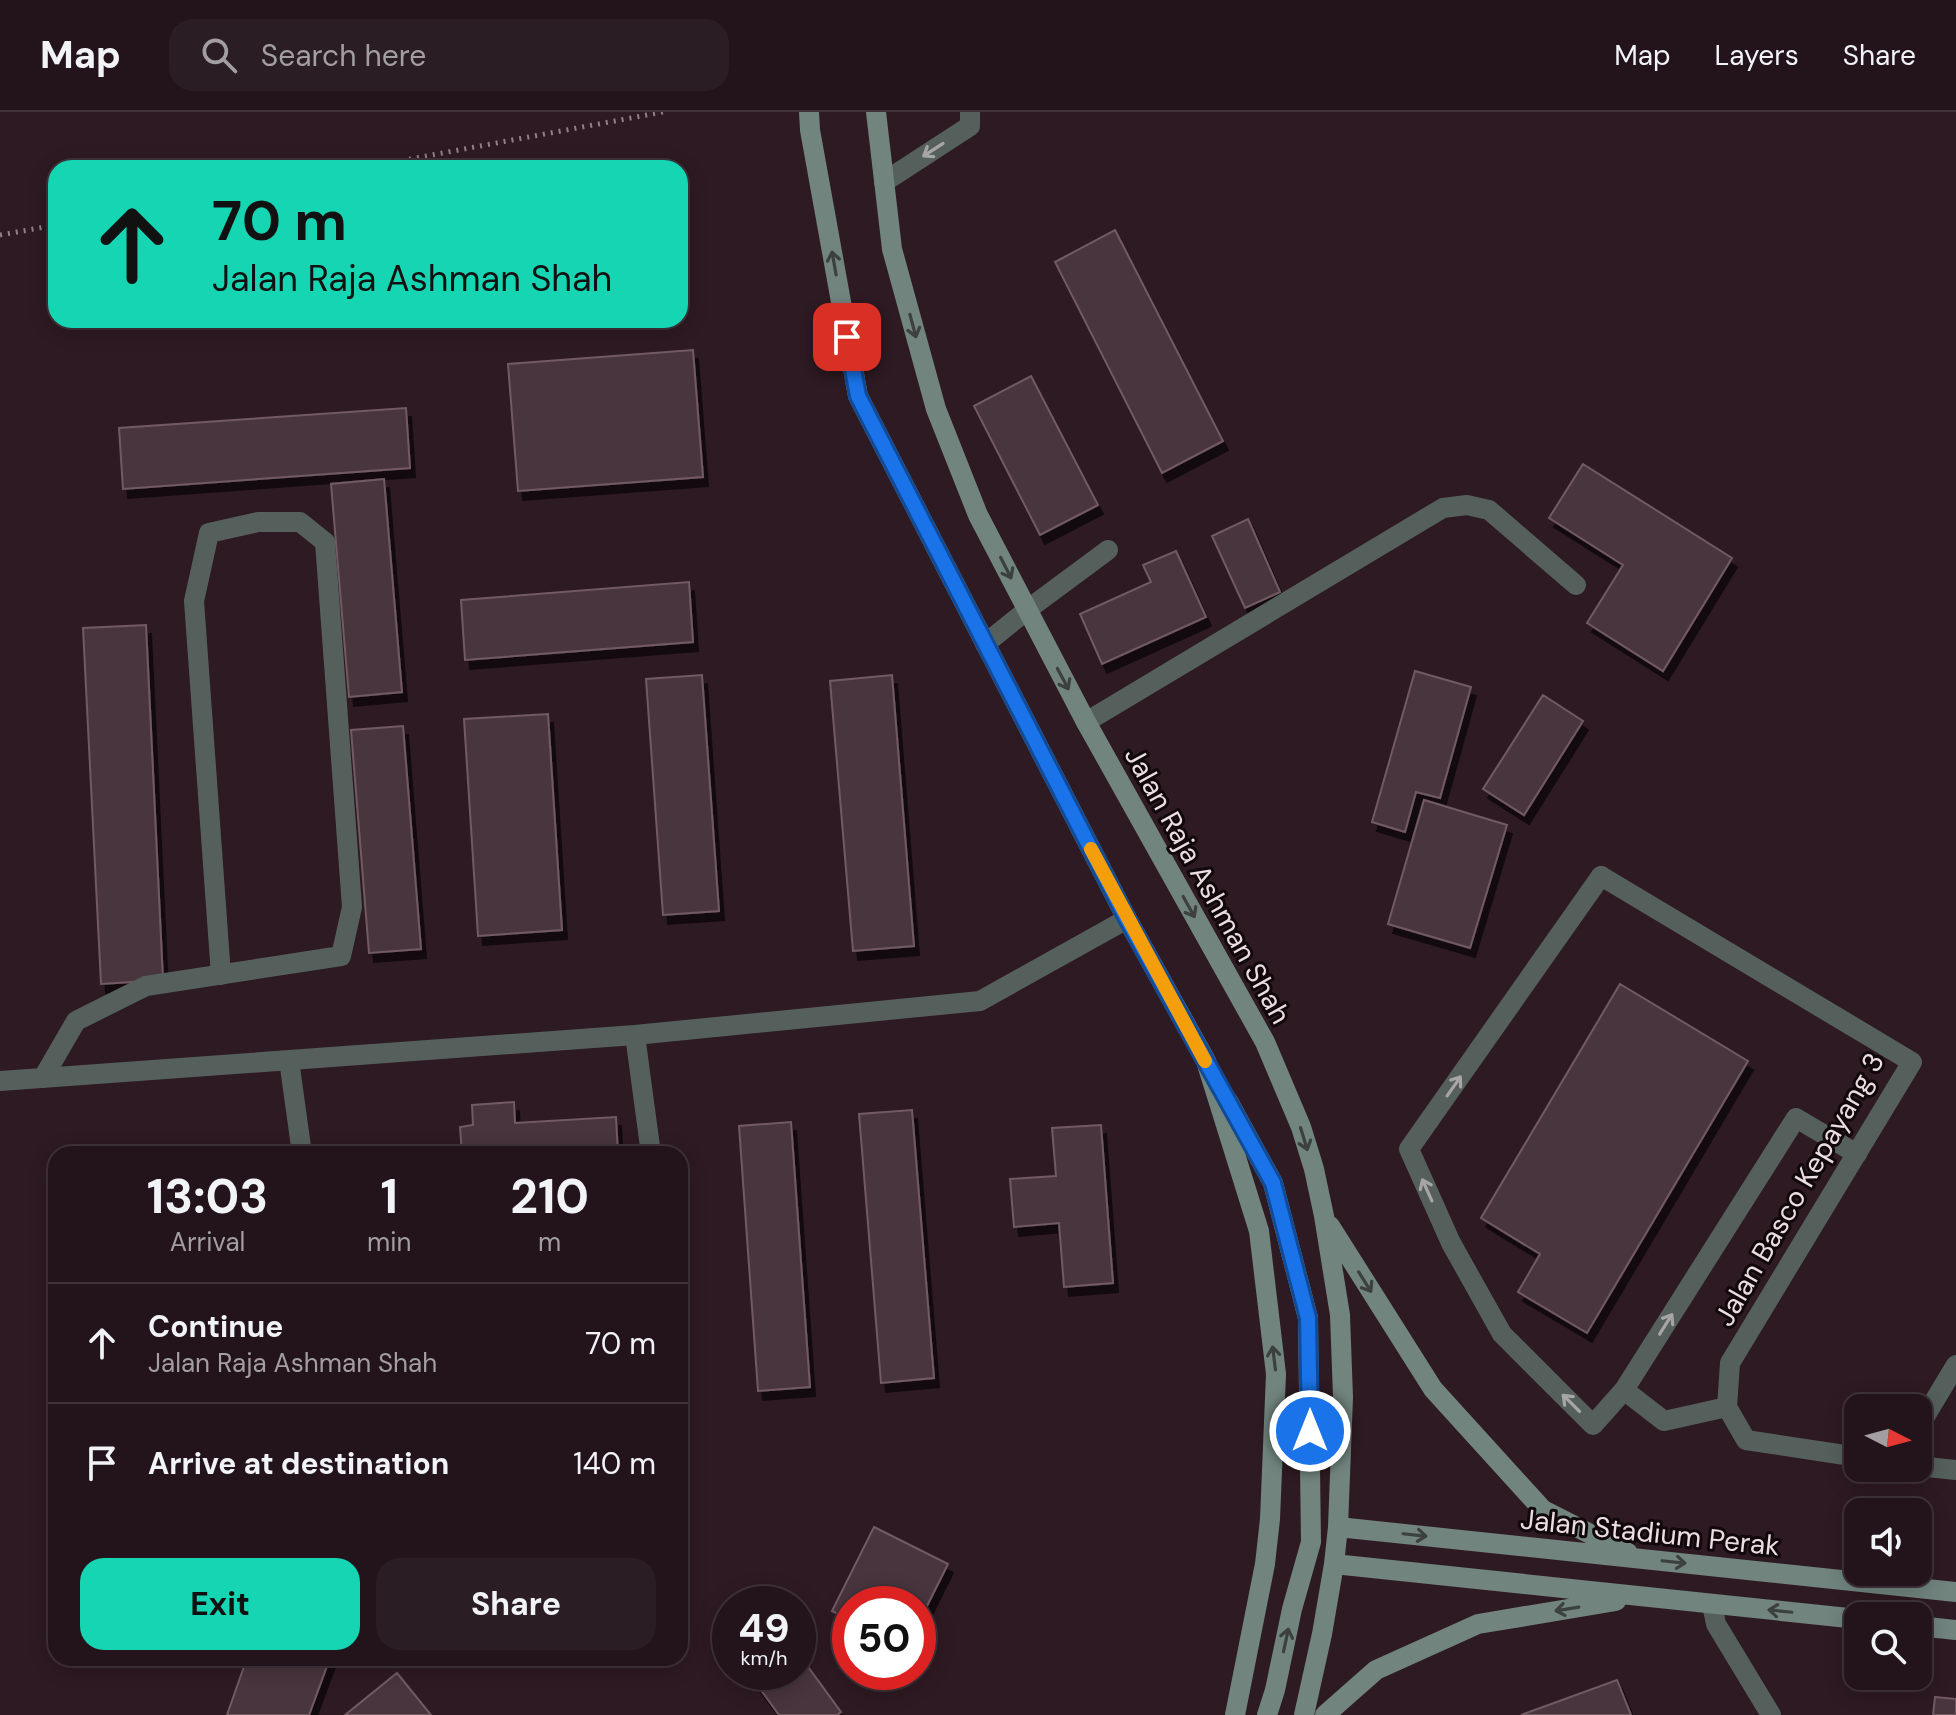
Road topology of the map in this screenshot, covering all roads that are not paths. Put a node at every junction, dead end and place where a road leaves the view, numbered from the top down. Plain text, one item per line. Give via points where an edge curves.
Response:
1 (809, 112) edge
2 (876, 112) edge
3 (970, 112) edge
4 (884, 182) junction
5 (1108, 550) dead end
6 (1576, 585) dead end
7 (1027, 610) junction
8 (985, 644) junction
9 (1086, 722) junction
10 (1127, 919) junction
11 (221, 975) junction
12 (635, 1035) junction
13 (289, 1060) junction
14 (1206, 1061) junction
15 (43, 1078) junction
16 (0, 1081) edge
17 (301, 1146) edge
18 (650, 1146) edge
19 (1857, 1154) junction
20 (1324, 1216) junction
21 (1956, 1365) edge
22 (1624, 1390) junction
23 (1932, 1405) edge
24 (1727, 1407) junction
25 (1844, 1455) edge
26 (1932, 1467) edge
27 (1956, 1470) edge
28 (1338, 1527) junction
29 (1311, 1542) junction
30 (1640, 1559) junction
31 (1334, 1564) junction
32 (1956, 1592) edge
33 (1644, 1597) junction
34 (1712, 1604) junction
35 (1844, 1618) edge
36 (1932, 1627) edge
37 (1956, 1630) edge
38 (1762, 1711) edge
39 (1235, 1715) edge
40 (1267, 1715) edge
41 (1304, 1715) edge
42 (1325, 1715) edge

8 -> 1 main road via 858,396
2 - 4 main road, Jalan Raja Ashman Shah
3 -> 4 street via 970,126
4 -> 7 main road, Jalan Raja Ashman Shah via 892,249 936,409 978,515
5 - 7 street
6 - 9 street via 1489,510 1467,505 1443,508
7 - 8 street
7 -> 9 main road, Jalan Raja Ashman Shah
8 - 10 main road
9 -> 20 main road, Jalan Raja Ashman Shah via 1265,1042 1301,1127
10 - 12 street via 980,1001
10 - 14 main road
11 - 11 street via 341,956 352,907 325,542 300,522 258,522 209,533 194,601
11 - 15 street via 146,986 76,1021
12 - 13 street
12 - 18 street
13 - 15 street
13 - 17 street
14 - 29 main road via 1273,1183 1308,1318
39 -> 14 main road via 1265,1564 1276,1374 1259,1231
15 - 16 street
22 -> 19 street via 1796,1118
22 -> 19 street, Jalan Basco Kepayang 3 via 1593,1425 1502,1334 1451,1243 1409,1149 1601,876 1912,1062
19 - 24 street, Jalan Basco Kepayang 3 via 1730,1363
20 - 28 main road, Jalan Raja Ashman Shah via 1340,1315
20 -> 30 main road via 1433,1389 1543,1510
21 - 23 street
22 - 24 street via 1664,1421
24 - 25 street via 1746,1440
26 - 27 street
28 - 29 main road
28 -> 30 main road, Jalan Stadium Perak
28 - 31 main road, Jalan Raja Ashman Shah
29 - 31 main road
40 -> 29 main road
30 -> 32 main road, Jalan Stadium Perak
31 - 33 main road
31 - 41 main road, Jalan Raja Ashman Shah
33 - 34 main road
33 -> 42 main road via 1478,1624 1376,1670
35 -> 34 main road
34 - 38 street via 1716,1624
36 - 37 main road

